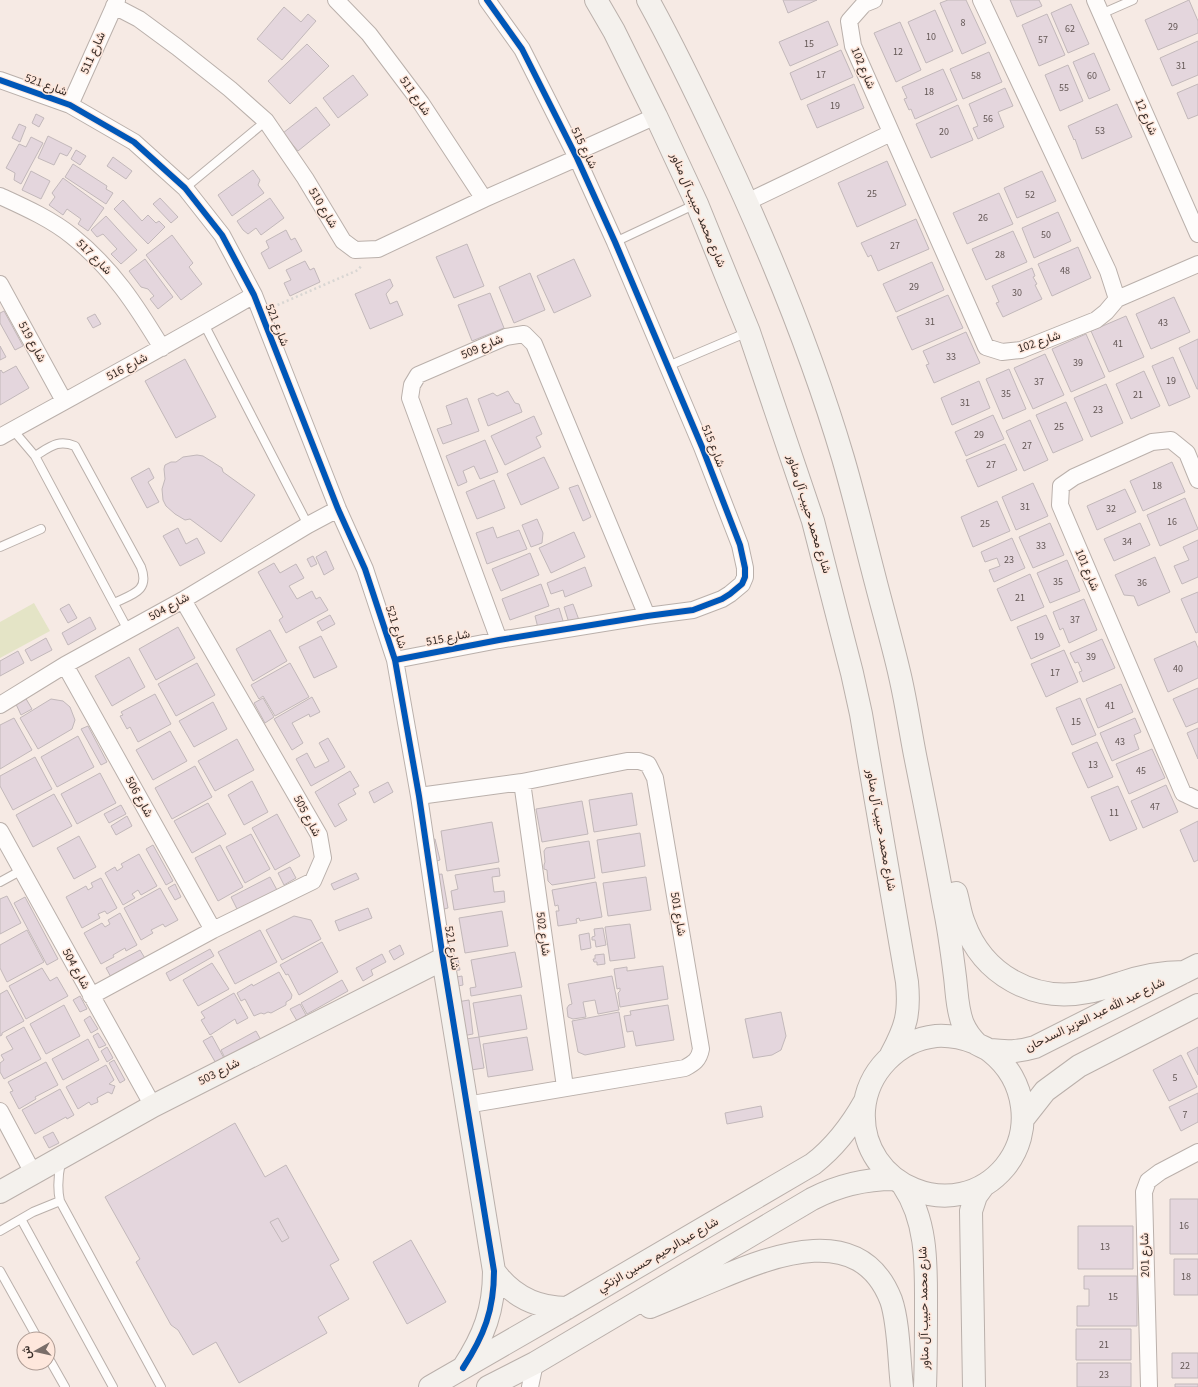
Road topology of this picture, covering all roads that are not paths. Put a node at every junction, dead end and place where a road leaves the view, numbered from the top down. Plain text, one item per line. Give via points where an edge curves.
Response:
1 (336, 0) edge
2 (487, 0) edge
3 (596, 0) edge
4 (648, 0) edge
5 (874, 0) edge
6 (981, 0) edge
7 (1133, 0) edge
8 (116, 3) edge
9 (1098, 7) edge
10 (0, 80) edge
11 (70, 105) junction
12 (656, 116) junction
13 (266, 122) junction
14 (891, 133) junction
15 (576, 156) junction
16 (185, 188) junction
17 (0, 196) edge
18 (484, 199) junction
19 (747, 202) junction
20 (697, 204) junction
21 (1198, 234) edge
22 (615, 242) junction
23 (1198, 264) edge
24 (0, 284) edge
25 (254, 295) junction
26 (1117, 299) junction
27 (204, 324) junction
28 (749, 332) junction
29 (162, 348) junction
30 (668, 366) junction
31 (64, 401) junction
32 (7, 433) edge
33 (35, 456) junction
34 (1198, 480) edge
35 (338, 510) junction
36 (308, 525) junction
37 (41, 529) dead end
38 (0, 547) edge
39 (183, 600) junction
40 (114, 603) junction
41 (647, 616) junction
42 (128, 630) junction
43 (499, 640) junction
44 (396, 660) junction
45 (65, 665) junction
46 (0, 705) edge
47 (522, 782) junction
48 (418, 796) junction
49 (1198, 800) edge
50 (0, 831) edge
51 (931, 834) junction
52 (22, 870) junction
53 (0, 882) edge
54 (213, 930) junction
55 (443, 959) junction
56 (1191, 968) edge
57 (91, 996) junction
58 (1198, 1005) edge
59 (983, 1046) junction
60 (890, 1057) junction
61 (565, 1087) junction
62 (865, 1100) junction
63 (466, 1105) junction
64 (153, 1106) junction
65 (0, 1111) edge
66 (1023, 1119) junction
67 (1198, 1152) edge
68 (62, 1156) junction
69 (33, 1173) junction
70 (899, 1182) junction
71 (984, 1185) junction
72 (0, 1192) edge
73 (60, 1201) junction
74 (21, 1219) junction
75 (0, 1231) edge
76 (0, 1271) edge
77 (494, 1271) junction
78 (567, 1308) junction
79 (34, 1331) edge
80 (577, 1337) junction
81 (535, 1363) junction
82 (463, 1368) junction
83 (56, 1371) edge
84 (65, 1387) edge
85 (113, 1387) edge
86 (161, 1387) edge
87 (430, 1387) edge
88 (488, 1387) edge
89 (530, 1387) edge
90 (902, 1387) edge
91 (925, 1387) edge
92 (974, 1387) edge
93 (1149, 1387) edge

1 - 18 street, شارع 511 via 374,40 421,103
2 - 15 street, شارع 515 via 522,49
3 - 12 main road, شارع محمد حبيب آل مناور
4 - 19 main road via 686,70
5 - 14 street, شارع 102 via 864,4 849,21 853,46
6 - 26 street via 1108,271
7 - 9 lane
8 - 11 street, شارع 511
8 - 13 street, شارع 510 via 230,89
9 - 21 street, شارع 12
10 - 11 street, شارع 521
11 - 16 street, شارع 521 via 134,142
12 - 15 street, شارع 510
12 - 20 main road, شارع محمد حبيب آل مناور
13 - 16 lane
13 - 18 street, شارع 510 via 306,178 343,241 355,250 378,249
14 - 19 street
14 - 26 street, شارع 102 via 986,347 1002,352 1022,350 1096,320
15 - 18 street, شارع 510
15 - 22 street, شارع 515
16 - 25 street, شارع 521 via 222,235
17 - 29 street, شارع 517 via 36,213 72,235 105,266 135,304
19 - 51 main road via 795,317 844,461 900,677
20 - 22 lane
20 - 28 main road, شارع محمد حبيب آل مناور
22 - 30 street, شارع 515
23 - 26 street
24 - 31 street, شارع 519
25 - 27 street, شارع 516
25 - 35 street, شارع 521
27 - 29 street, شارع 516
27 - 36 lane
28 - 30 lane
28 - 60 main road, شارع محمد حبيب آل مناور via 813,521 861,714 908,995 906,1023
29 - 31 street, شارع 516
30 - 41 street, شارع 515 via 740,545 744,558 744,577 742,584 730,594 712,603 693,610
31 - 32 street, شارع 516
32 - 33 lane
33 - 40 lane
33 - 40 lane via 55,444 67,443 75,446 141,567 144,585 140,590
34 - 49 street, شارع 101 via 1186,453 1171,440 1152,442 1074,477 1060,486 1060,505 1183,793
35 - 36 street, شارع 504
35 - 44 street, شارع 521 via 365,569
36 - 39 street, شارع 504
37 - 38 lane
39 - 42 street, شارع 504
39 - 54 street, شارع 505 via 319,835 323,858 313,881
40 - 42 lane
41 - 43 street, شارع 515
41 - 43 street, شارع 509 via 534,344 524,334 506,337 418,375 412,385 410,398
42 - 45 street, شارع 504
43 - 44 street, شارع 515
44 - 48 street, شارع 521
45 - 46 street, شارع 504
45 - 54 street, شارع 506
47 - 48 street, شارع 501
47 - 61 street, شارع 502
47 - 61 street, شارع 501 via 627,761 648,764 655,778 701,1049 695,1063 686,1068
48 - 55 street, شارع 521
50 - 52 street, شارع 504
51 - 56 main road via 946,856 963,922 974,945 992,967 1012,982 1052,994 1076,994
51 - 59 main road via 950,935 959,1009 968,1033
52 - 53 lane
52 - 57 street, شارع 504
54 - 57 street, شارع 505
55 - 63 main road, شارع 521
55 - 64 main road, شارع 503
56 - 59 main road, شارع عبد الله عبد العزيز السدحان via 1035,1047 1007,1052
57 - 64 street, شارع 504
58 - 66 main road via 1079,1066 1045,1091
59 - 60 main road, شارع عبد الله عبد العزيز السدحان via 950,1036 924,1038 912,1042
59 - 66 main road via 1007,1068 1016,1084
60 - 62 main road via 877,1072
61 - 63 street, شارع 501
62 - 70 main road via 864,1120 869,1143 880,1165
62 - 78 main road, شارع عبدالرحيم حسين الزنكي via 856,1118 844,1133 828,1152 813,1164
63 - 77 main road, شارع 521
64 - 68 main road, شارع 503
65 - 69 street
66 - 71 main road via 1018,1145 1012,1157 995,1177
67 - 93 street, شارع 201 via 1154,1176 1148,1181 1144,1192
68 - 69 main road, شارع 503
68 - 73 lane via 58,1177
69 - 72 main road, شارع 503
70 - 71 main road via 925,1194 942,1196 964,1193
70 - 80 main road via 878,1179 862,1182 812,1199
70 - 91 main road, شارع محمد حبيب آل مناور via 911,1198 920,1222 926,1260
71 - 92 main road via 973,1204 971,1217
73 - 74 lane
73 - 86 lane
74 - 75 lane
74 - 85 lane
76 - 79 lane
77 - 78 main road, شارع 521 via 509,1289 527,1300 547,1307
77 - 82 main road, شارع 521 via 489,1315 479,1341
78 - 82 main road, شارع عبدالرحيم حسين الزنكي
80 - 81 main road
80 - 90 main road via 749,1265 806,1251 827,1250 839,1252 869,1268 877,1276 890,1299 895,1313
81 - 88 main road
81 - 89 street
82 - 87 main road, شارع عبدالرحيم حسين الزنكي
83 - 84 lane

